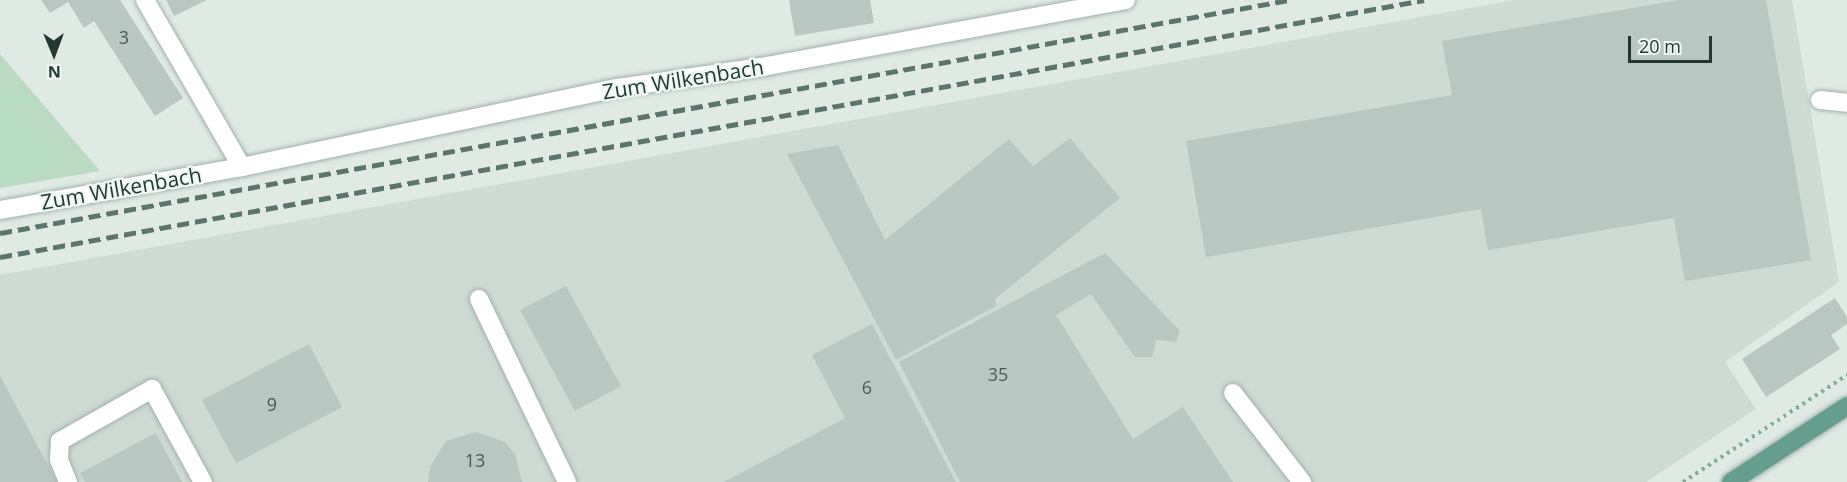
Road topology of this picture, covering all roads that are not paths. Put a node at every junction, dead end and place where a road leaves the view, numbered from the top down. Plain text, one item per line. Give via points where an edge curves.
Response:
1 (145, 0) edge
2 (1126, 0) edge
3 (1820, 100) dead end
4 (1847, 103) edge
5 (242, 167) junction
6 (0, 210) edge
7 (479, 299) dead end
8 (1233, 393) dead end
9 (1847, 406) edge
10 (68, 482) edge
11 (203, 482) edge
12 (567, 482) edge
13 (1302, 482) edge
14 (1731, 482) edge

1 - 5 lane
2 - 5 lane, Zum Wilkenbach via 766,66 617,88
3 - 4 lane
5 - 6 lane, Zum Wilkenbach
7 - 12 lane
8 - 13 lane
9 - 14 main road
10 - 11 lane via 59,460 60,441 152,389

